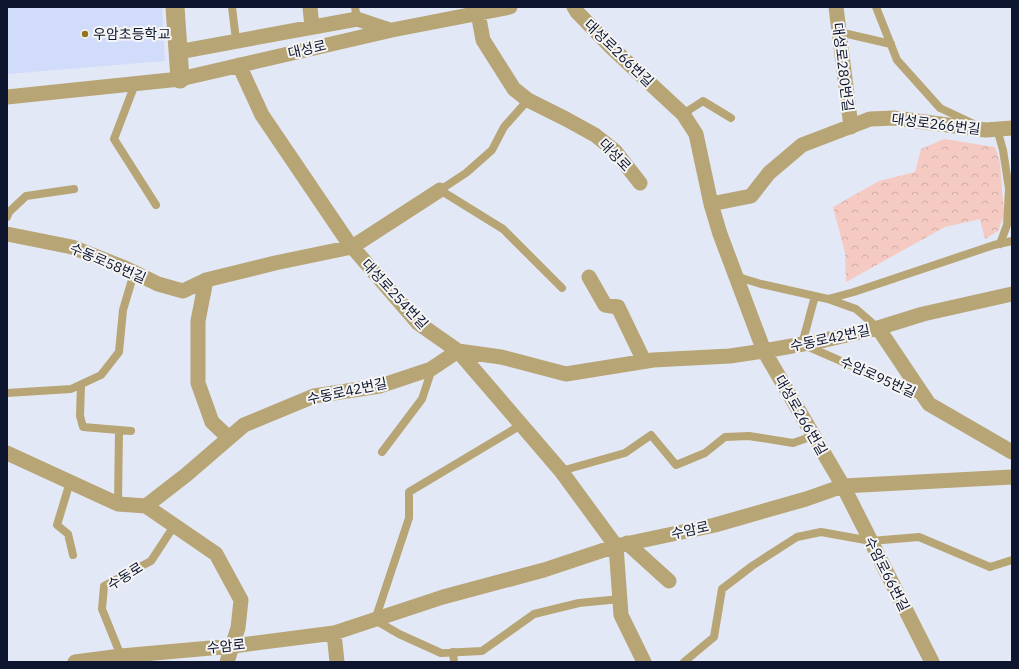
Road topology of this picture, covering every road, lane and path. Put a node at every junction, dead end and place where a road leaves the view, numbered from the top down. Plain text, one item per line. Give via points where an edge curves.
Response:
1 (175, 7) edge
2 (232, 7) edge
3 (310, 7) edge
4 (510, 7) edge
5 (574, 7) edge
6 (836, 7) edge
7 (876, 7) edge
8 (488, 10) edge
9 (356, 13) edge
10 (441, 14) edge
11 (312, 27) junction
12 (392, 30) junction
13 (839, 32) junction
14 (236, 40) junction
15 (891, 44) junction
16 (178, 52) junction
17 (239, 65) junction
18 (180, 79) junction
19 (134, 84) junction
20 (7, 97) edge
21 (528, 100) junction
22 (683, 114) junction
23 (731, 118) dead end
24 (851, 127) junction
25 (998, 129) edge
26 (640, 183) dead end
27 (74, 188) dead end
28 (440, 190) junction
29 (711, 204) junction
30 (156, 205) dead end
31 (7, 217) edge
32 (7, 234) edge
33 (1012, 241) edge
34 (1000, 244) junction
35 (352, 247) junction
36 (134, 273) junction
37 (736, 276) junction
38 (589, 277) dead end
39 (206, 280) junction
40 (562, 288) dead end
41 (1012, 294) edge
42 (816, 296) junction
43 (828, 299) junction
44 (878, 328) junction
45 (802, 344) junction
46 (458, 351) junction
47 (764, 351) junction
48 (644, 361) junction
49 (432, 368) junction
50 (81, 385) junction
51 (7, 393) edge
52 (925, 397) junction
53 (521, 425) junction
54 (119, 430) junction
55 (131, 431) dead end
56 (813, 436) junction
57 (229, 438) junction
58 (382, 452) dead end
59 (1012, 452) edge
60 (7, 453) edge
61 (561, 471) junction
62 (1012, 477) edge
63 (70, 482) junction
64 (843, 486) junction
65 (118, 504) junction
66 (146, 506) junction
67 (174, 526) junction
68 (871, 541) junction
69 (622, 545) junction
70 (73, 555) dead end
71 (1012, 560) edge
72 (669, 581) dead end
73 (620, 599) junction
74 (375, 620) junction
75 (334, 633) junction
76 (233, 646) junction
77 (454, 652) junction
78 (121, 656) junction
79 (75, 662) edge
80 (227, 662) edge
81 (337, 662) edge
82 (454, 662) edge
83 (644, 662) edge
84 (684, 662) edge
85 (932, 662) edge

1 - 16 street
2 - 14 lane
3 - 11 street
4 - 8 street, 대성로
5 - 22 street, 대성로266번길 via 612,48
6 - 13 street, 대성로280번길
7 - 15 lane
8 - 10 street, 대성로
8 - 21 street, 대성로 via 484,40 514,90
9 - 11 street
9 - 12 street
10 - 12 street, 대성로
11 - 14 street
12 - 17 street, 대성로
13 - 15 lane
13 - 24 street, 대성로280번길
14 - 16 street
15 - 25 lane via 897,60 940,108
16 - 18 street
17 - 18 street, 대성로
17 - 35 street, 대성로254번길 via 262,116
18 - 19 street, 대성로
19 - 20 street, 대성로
19 - 30 lane via 114,139
21 - 26 street, 대성로 via 595,135 615,151
21 - 28 lane, 대성로254번길 via 504,127 492,150 466,173
22 - 23 lane via 703,101
22 - 29 street, 대성로266번길 via 696,134
24 - 25 street, 대성로266번길 via 870,119 894,118
24 - 29 street, 대성로266번길 via 802,145 769,173 751,196
25 - 34 lane via 1009,190 1008,224
27 - 31 lane via 26,196
28 - 35 street, 대성로254번길
28 - 40 lane via 502,229
29 - 37 street, 대성로266번길
32 - 36 street, 수동로58번길 via 72,247
33 - 34 lane
34 - 43 lane
35 - 39 street, 수동로58번길
35 - 46 street, 대성로254번길 via 418,323
36 - 39 street, 수동로58번길 via 158,284 183,291
36 - 50 lane via 123,310 119,352 101,375
37 - 42 lane
37 - 47 street, 대성로266번길
38 - 48 street via 606,305 618,306
39 - 57 street via 198,321 198,383 212,422
41 - 44 street, 수동로42번길 via 923,314
42 - 43 lane
42 - 45 lane
43 - 44 lane via 856,310
44 - 45 street, 수동로42번길
44 - 52 street
45 - 47 street, 수동로42번길
45 - 52 lane, 수암로95번길
46 - 48 street, 수동로42번길 via 501,357 566,374
46 - 49 street, 수동로42번길
46 - 53 street, 대성로254번길
47 - 48 street, 수동로42번길 via 730,356
47 - 56 street, 대성로266번길
49 - 57 street, 수동로42번길 via 380,386 314,396 244,425
49 - 58 lane via 422,399
50 - 51 lane via 71,389
50 - 54 lane via 80,416 83,427
52 - 59 street, 수암로95번길 via 929,404
53 - 61 street, 대성로254번길
53 - 74 lane via 409,492 409,518
54 - 55 lane
54 - 65 lane
56 - 61 lane via 793,443 749,436 725,437 705,453 676,466 651,435 625,453
56 - 64 street, 대성로266번길
57 - 66 street, 수동로42번길
60 - 63 street
61 - 69 street, 대성로254번길
62 - 64 street, 수암로
63 - 65 street
63 - 70 lane via 57,525 68,534
64 - 68 street, 수암로66번길
64 - 69 street, 수암로 via 715,525
65 - 66 street
66 - 67 street
67 - 76 street via 216,554 241,600
67 - 78 lane, 수동로 via 150,561 104,586 102,609
68 - 71 lane via 919,537 990,567
68 - 84 lane via 821,532 797,537 752,566 722,589 714,637
68 - 85 street, 수암로66번길
69 - 72 street, 대성로254번길
69 - 73 street
69 - 74 street, 수암로 via 544,570 443,597
73 - 77 lane via 579,602 534,614 482,651
73 - 83 street via 621,615
74 - 75 street, 수암로
74 - 77 lane via 441,653
75 - 76 street, 수암로
75 - 81 street
76 - 78 street, 수암로
76 - 80 street
77 - 82 lane
78 - 79 street, 수암로

